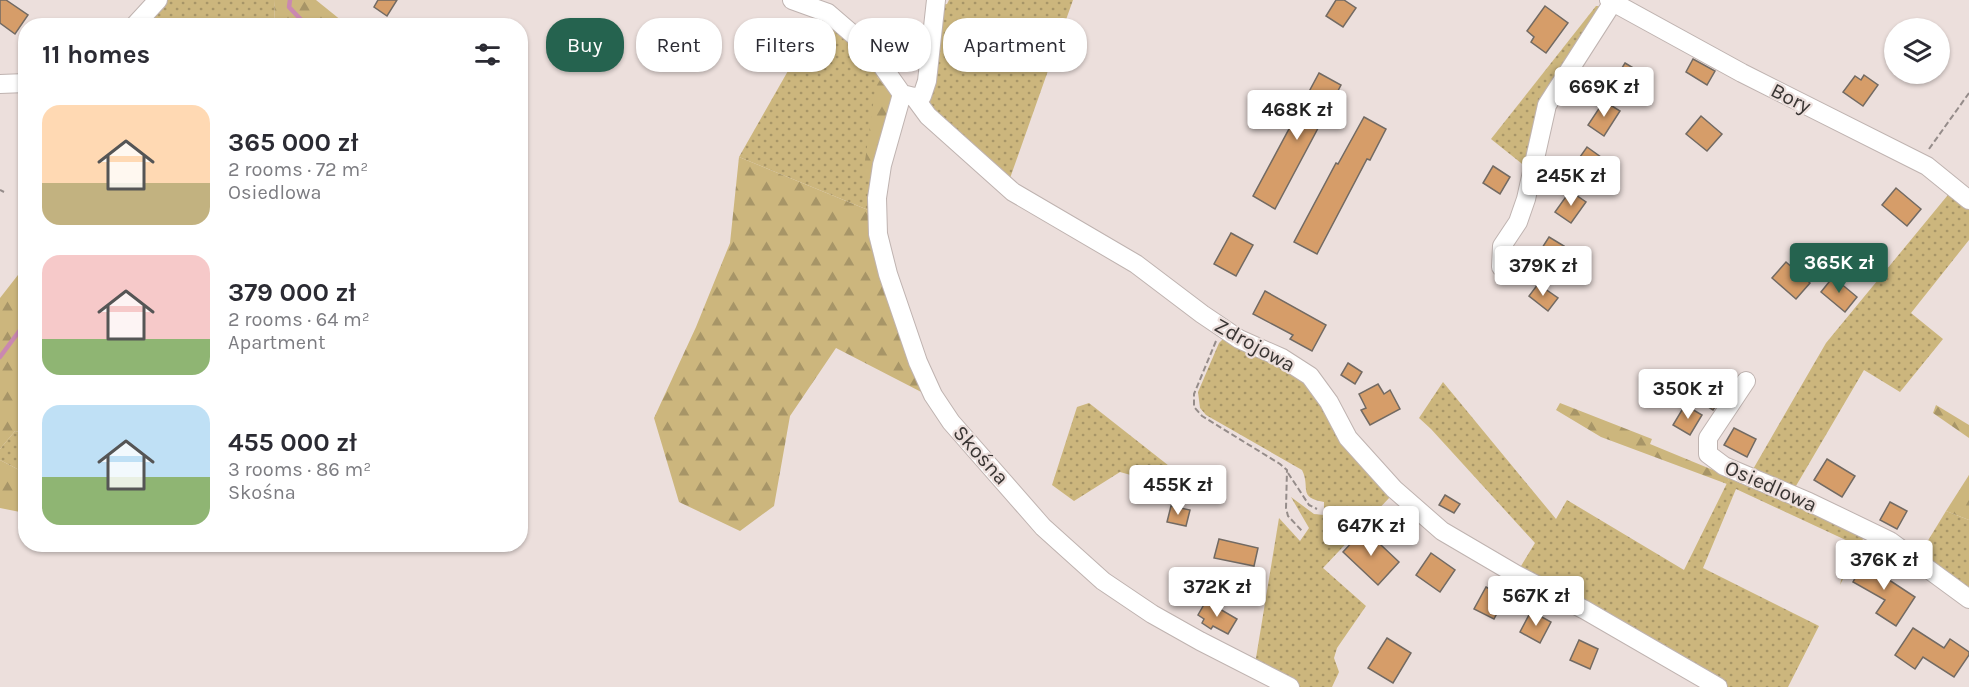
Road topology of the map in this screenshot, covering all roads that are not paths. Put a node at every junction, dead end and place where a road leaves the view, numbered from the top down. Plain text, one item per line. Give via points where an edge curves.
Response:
1 (158, 0) edge
2 (792, 0) edge
3 (936, 0) edge
4 (1611, 1) edge
5 (141, 18) edge
6 (18, 83) edge
7 (0, 84) edge
8 (908, 95) junction
9 (1969, 200) edge
10 (1501, 267) dead end
11 (1746, 381) dead end
12 (1969, 599) edge
13 (1290, 687) edge
14 (1718, 687) edge

1 - 5 street
2 - 8 street, Zdrojowa via 828,13 871,50
3 - 8 street, Skośna via 927,81 922,96
4 - 9 street, Bory via 1742,73 1927,166
4 - 10 street via 1547,105 1526,199 1518,222 1502,246
6 - 7 street
8 - 13 street, Skośna via 891,129 880,176 878,234 918,362 933,395 951,422 1043,527 1102,581 1192,636
8 - 14 street, Zdrojowa via 1013,192 1136,264 1239,339 1282,358 1310,376 1348,438 1394,489 1442,531
11 - 12 street, Osiedlowa via 1708,438 1708,454 1724,466 1890,541

